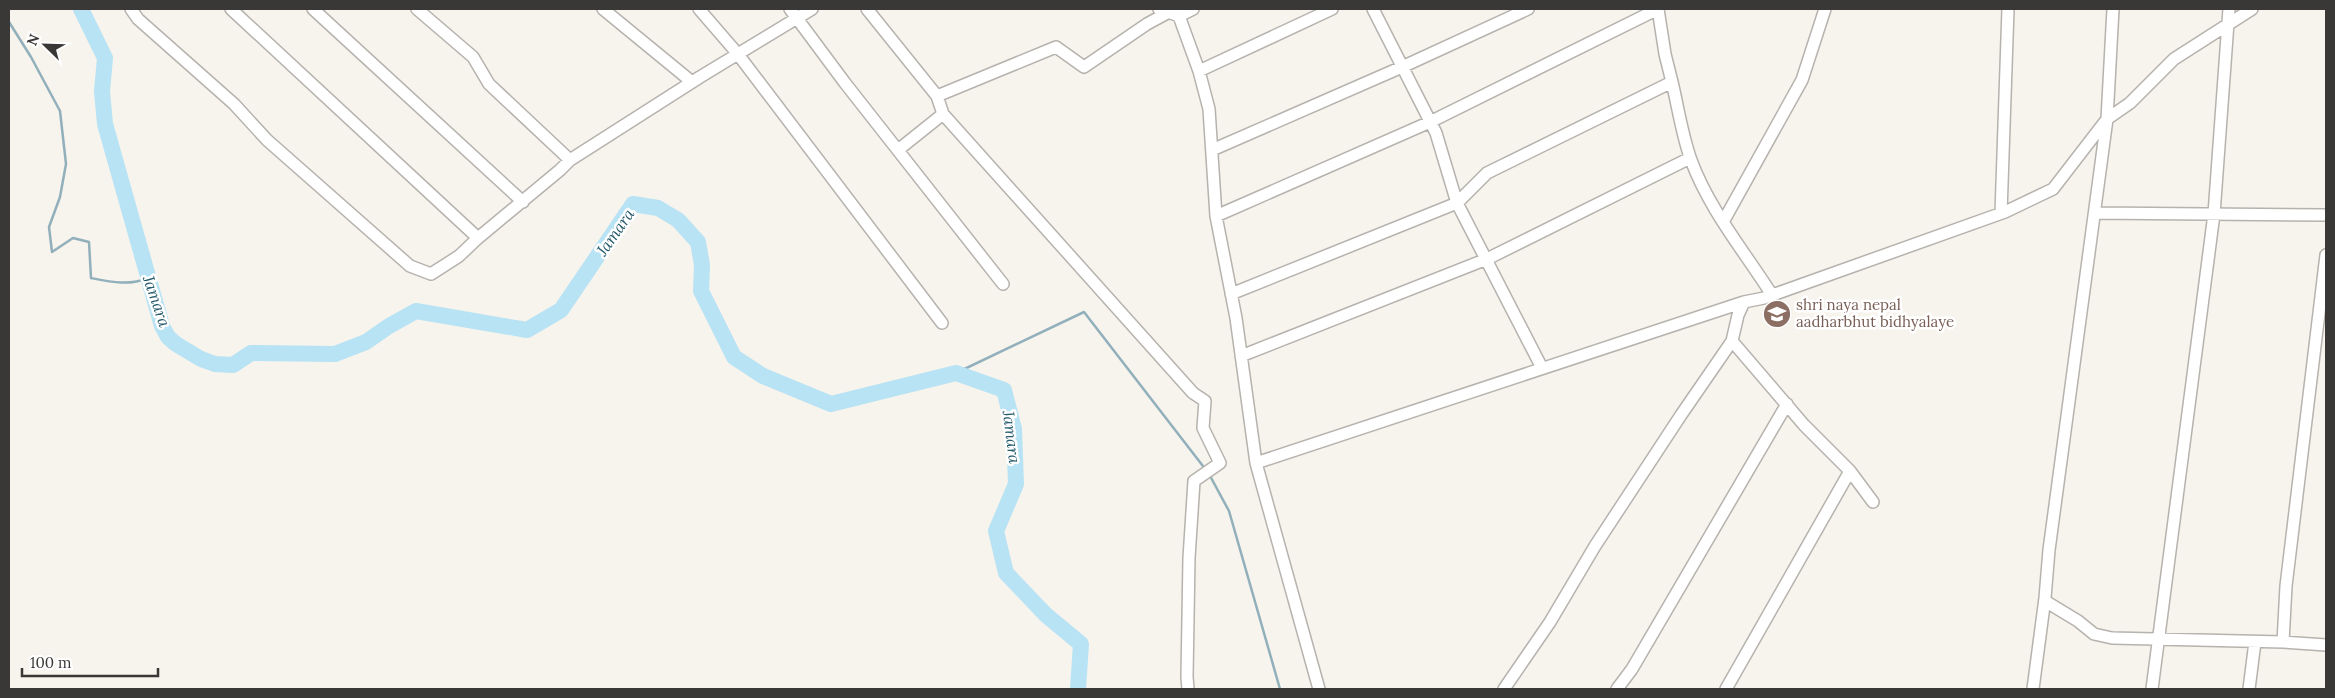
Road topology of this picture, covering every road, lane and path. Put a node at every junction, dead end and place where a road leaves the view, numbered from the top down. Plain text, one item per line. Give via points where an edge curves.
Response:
1 (131, 9) edge
2 (231, 9) edge
3 (313, 9) edge
4 (417, 9) edge
5 (603, 9) edge
6 (699, 9) edge
7 (812, 9) edge
8 (867, 9) edge
9 (1193, 9) edge
10 (1332, 9) edge
11 (1373, 9) edge
12 (1528, 9) edge
13 (1825, 9) edge
14 (2008, 9) edge
15 (2112, 9) edge
16 (2229, 9) edge
17 (2252, 9) edge
18 (1171, 11) edge
19 (793, 13) edge
20 (2228, 22) junction
21 (738, 53) junction
22 (1402, 67) junction
23 (1199, 71) junction
24 (692, 82) junction
25 (1672, 82) junction
26 (937, 96) junction
27 (943, 114) junction
28 (2107, 119) junction
29 (1430, 122) junction
30 (898, 150) junction
31 (1212, 150) junction
32 (1690, 158) junction
33 (570, 160) junction
34 (523, 202) junction
35 (1457, 203) junction
36 (2001, 213) junction
37 (2095, 213) junction
38 (2214, 214) junction
39 (2326, 215) edge
40 (1216, 216) junction
41 (1723, 222) junction
42 (478, 238) junction
43 (2326, 255) edge
44 (1487, 259) junction
45 (1003, 284) dead end
46 (1231, 294) junction
47 (1772, 295) junction
48 (1744, 302) junction
49 (942, 323) dead end
50 (1732, 341) junction
51 (1241, 356) junction
52 (1542, 368) junction
53 (1787, 404) junction
54 (1256, 463) junction
55 (1850, 471) junction
56 (1873, 502) dead end
57 (2045, 601) junction
58 (2159, 640) junction
59 (2255, 642) junction
60 (2283, 642) junction
61 (2326, 646) edge
62 (1188, 689) edge
63 (1319, 689) edge
64 (1504, 689) edge
65 (1617, 689) edge
66 (1726, 689) edge
67 (2032, 689) edge
68 (2152, 689) edge
69 (2249, 689) edge

1 - 42 street via 138,19 234,104 267,140 410,266 431,274 459,256
2 - 42 street
3 - 34 street
4 - 33 street via 473,57 489,84
5 - 24 street
6 - 21 street
7 - 19 street
8 - 26 street
9 - 18 street
10 - 23 street
11 - 22 street
12 - 22 street
13 - 41 street via 1802,80
14 - 36 street
15 - 28 street
16 - 20 street
17 - 20 street
18 - 23 street
18 - 26 street via 1084,67 1056,46
19 - 21 street
19 - 30 street
20 - 28 street via 2174,59 2130,103
20 - 38 street
21 - 24 street
21 - 49 street
22 - 29 street
22 - 31 street
23 - 31 street via 1210,109
24 - 33 street
25 - 29 street via 1664,54 1658,9
25 - 32 street
25 - 35 street via 1486,173
26 - 27 street
27 - 30 street
27 - 62 street via 1194,393 1205,401 1204,428 1220,463 1194,481 1189,558
28 - 36 street via 2053,189
28 - 37 street
29 - 35 street
29 - 40 street
30 - 45 street
31 - 40 street
32 - 41 street
32 - 44 street
33 - 34 street
34 - 42 street
35 - 44 street
35 - 46 street
36 - 47 street
37 - 38 street
37 - 57 street via 2049,550
38 - 39 street
38 - 58 street
40 - 46 street
41 - 47 street
43 - 60 street via 2286,586
44 - 51 street
44 - 52 street
46 - 51 street
47 - 48 street
48 - 50 street
48 - 52 street
50 - 53 street
50 - 64 street via 1675,423
51 - 54 street
52 - 54 street
53 - 55 street
53 - 65 street via 1632,669
54 - 63 street
55 - 56 street
55 - 66 street
57 - 58 street via 2094,634
57 - 67 street
58 - 59 street
58 - 68 street
59 - 60 street
59 - 69 street
60 - 61 street

